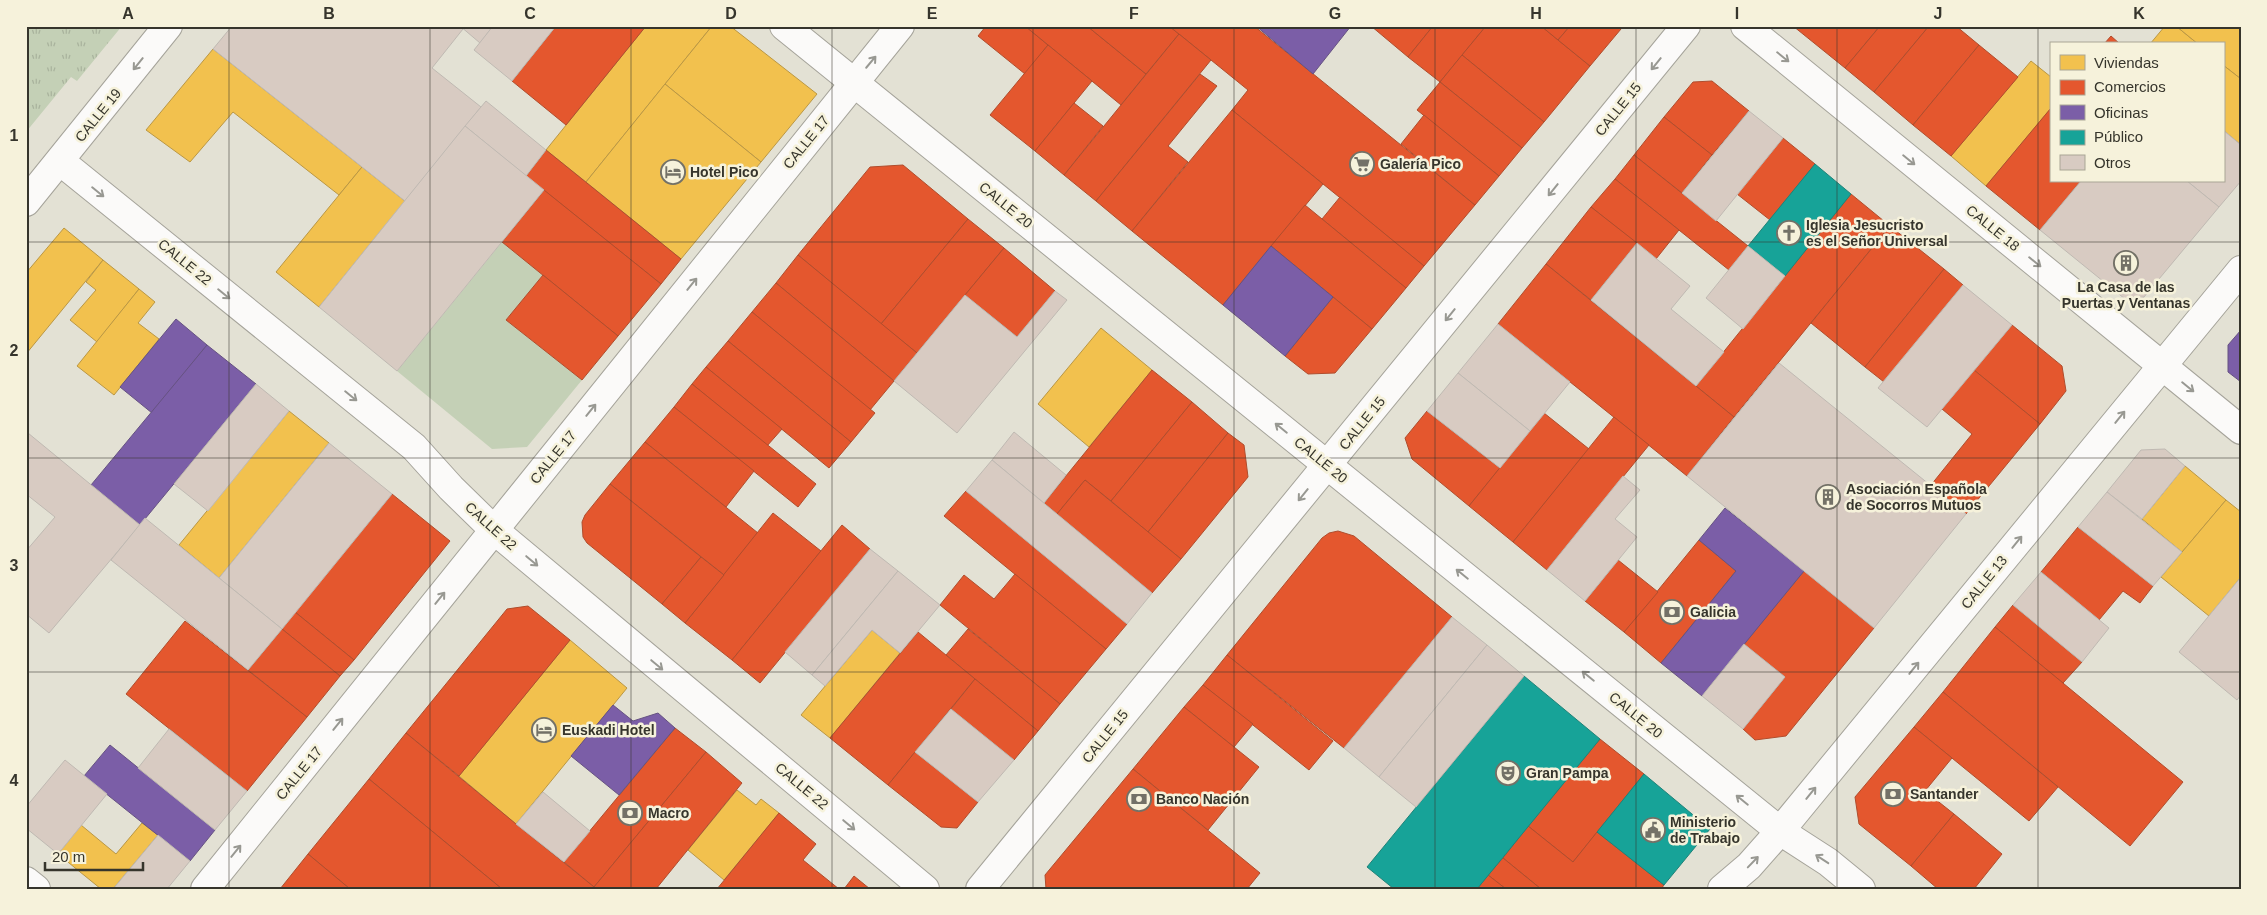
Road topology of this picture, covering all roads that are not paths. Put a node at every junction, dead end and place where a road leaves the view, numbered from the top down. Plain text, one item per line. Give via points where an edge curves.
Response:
1 (168, 26) edge
2 (784, 26) edge
3 (900, 26) edge
4 (1686, 26) edge
5 (1745, 26) edge
6 (854, 82) junction
7 (60, 162) junction
8 (26, 202) edge
9 (2241, 270) edge
10 (2162, 366) junction
11 (2241, 430) edge
12 (1327, 465) junction
13 (494, 530) junction
14 (1780, 831) junction
15 (26, 881) edge
16 (36, 889) edge
17 (205, 889) edge
18 (925, 889) edge
19 (980, 889) edge
20 (1722, 889) edge
21 (1860, 889) edge

1 -> 7 street, CALLE 19
2 - 6 street, CALLE 20
6 -> 3 street, CALLE 17
4 -> 12 street, CALLE 15
5 -> 10 street, CALLE 18
12 -> 6 street, CALLE 20
13 -> 6 street, CALLE 17
7 - 8 street, CALLE 19
7 -> 13 street, CALLE 22 via 414,447
9 - 10 street, CALLE 13
10 -> 11 street, CALLE 18
14 -> 10 street, CALLE 13
14 -> 12 street, CALLE 20
12 -> 19 street, CALLE 15
17 -> 13 street, CALLE 17
13 -> 18 street, CALLE 22
20 -> 14 street, CALLE 13 via 1749,866
21 -> 14 street, CALLE 20 via 1828,862
15 - 16 street

